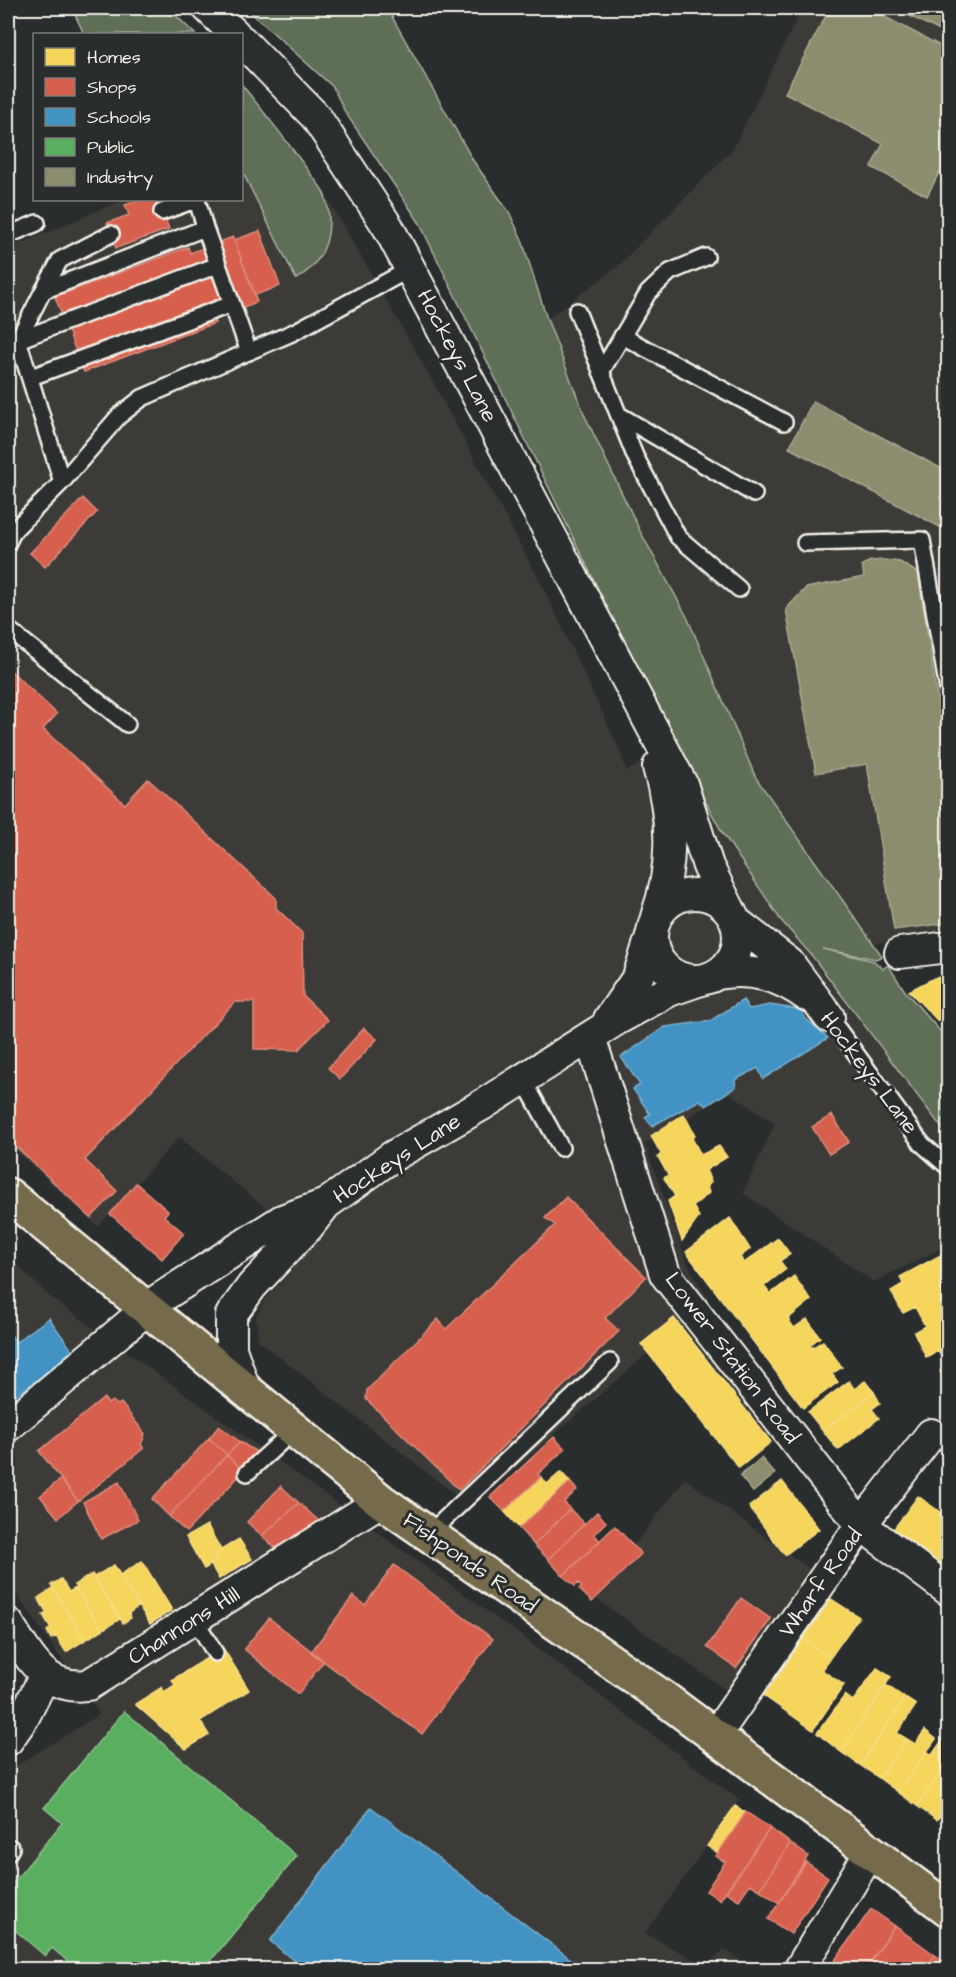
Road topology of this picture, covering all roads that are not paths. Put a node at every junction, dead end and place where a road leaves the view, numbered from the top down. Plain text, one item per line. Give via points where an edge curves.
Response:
1 (208, 8) edge
2 (234, 33) edge
3 (243, 42) edge
4 (193, 201) edge
5 (196, 201) edge
6 (162, 212) dead end
7 (37, 223) dead end
8 (205, 228) junction
9 (111, 234) dead end
10 (8, 235) edge
11 (706, 257) dead end
12 (218, 266) junction
13 (410, 269) junction
14 (43, 291) junction
15 (232, 304) junction
16 (577, 311) dead end
17 (622, 336) junction
18 (18, 340) junction
19 (249, 352) junction
20 (601, 372) junction
21 (31, 377) junction
22 (619, 415) junction
23 (784, 423) dead end
24 (62, 482) junction
25 (754, 494) dead end
26 (10, 532) edge
27 (805, 543) dead end
28 (739, 589) dead end
29 (8, 629) edge
30 (948, 690) edge
31 (635, 696) junction
32 (127, 724) dead end
33 (734, 917) junction
34 (654, 926) junction
35 (948, 947) edge
36 (900, 953) dead end
37 (711, 976) junction
38 (829, 1017) junction
39 (590, 1038) junction
40 (523, 1079) junction
41 (561, 1148) dead end
42 (948, 1167) edge
43 (8, 1196) edge
44 (326, 1204) junction
45 (146, 1309) junction
46 (610, 1362) dead end
47 (245, 1389) junction
48 (8, 1426) edge
49 (293, 1431) junction
50 (931, 1434) dead end
51 (248, 1473) dead end
52 (381, 1501) junction
53 (861, 1525) junction
54 (429, 1534) junction
55 (948, 1590) edge
56 (195, 1619) junction
57 (8, 1623) edge
58 (215, 1653) dead end
59 (45, 1675) junction
60 (715, 1736) junction
61 (8, 1740) edge
62 (870, 1852) junction
63 (948, 1909) edge
64 (799, 1970) edge

1 - 2 street
3 - 13 street, Hockeys Lane via 303,102 330,136
4 - 6 lane
5 - 8 lane
7 - 10 lane
8 - 12 lane
8 - 14 lane
9 - 14 lane via 60,260
11 - 17 lane via 670,272 648,293
12 - 15 lane
12 - 18 lane
13 - 19 lane
13 - 31 street, Hockeys Lane
14 - 18 lane
15 - 19 lane
15 - 21 lane
16 - 20 lane
17 - 20 lane
17 - 23 lane
18 - 21 lane
19 - 24 lane via 142,398 119,416
20 - 22 lane
21 - 24 lane
22 - 25 lane
22 - 28 lane via 635,456 678,537
24 - 26 lane
27 - 30 lane via 922,540
29 - 32 lane
31 - 33 street, Hockeys Lane via 682,784 708,867
31 - 34 street, Hockeys Lane via 669,820 669,876
33 - 34 street via 715,898 693,893 671,901
33 - 37 street, Hockeys Lane via 736,951 729,964
33 - 38 street via 789,963
34 - 37 street, Hockeys Lane via 656,955 670,972 683,978
34 - 39 street, Hockeys Lane via 644,964 630,990 615,1013
35 - 36 street
37 - 38 street, Hockeys Lane via 747,970 775,978 808,997
37 - 39 street, Hockeys Lane via 656,997
38 - 42 lane, Hockeys Lane via 922,1144
39 - 40 street, Hockeys Lane
39 - 53 street, Lower Station Road via 665,1274
40 - 41 lane
40 - 44 street, Hockeys Lane via 393,1156
43 - 45 main road, Fishponds Road
44 - 45 street, Hockeys Lane via 282,1220
44 - 47 street, Hockeys Lane via 231,1315 231,1349
45 - 47 main road, Fishponds Road
45 - 48 street, Hockeys Lane
46 - 54 lane
47 - 49 main road, Fishponds Road
49 - 51 lane
49 - 52 main road, Fishponds Road
50 - 53 street, Wharf Road
52 - 54 main road, Fishponds Road
52 - 56 street, Channons Hill
53 - 55 street, Lower Station Road
53 - 60 street, Wharf Road
54 - 60 main road, Fishponds Road
56 - 58 lane
56 - 59 street, Channons Hill via 88,1685 69,1686
57 - 59 street via 33,1664
59 - 61 street
60 - 62 main road, Fishponds Road
62 - 63 main road, Fishponds Road
62 - 64 street

